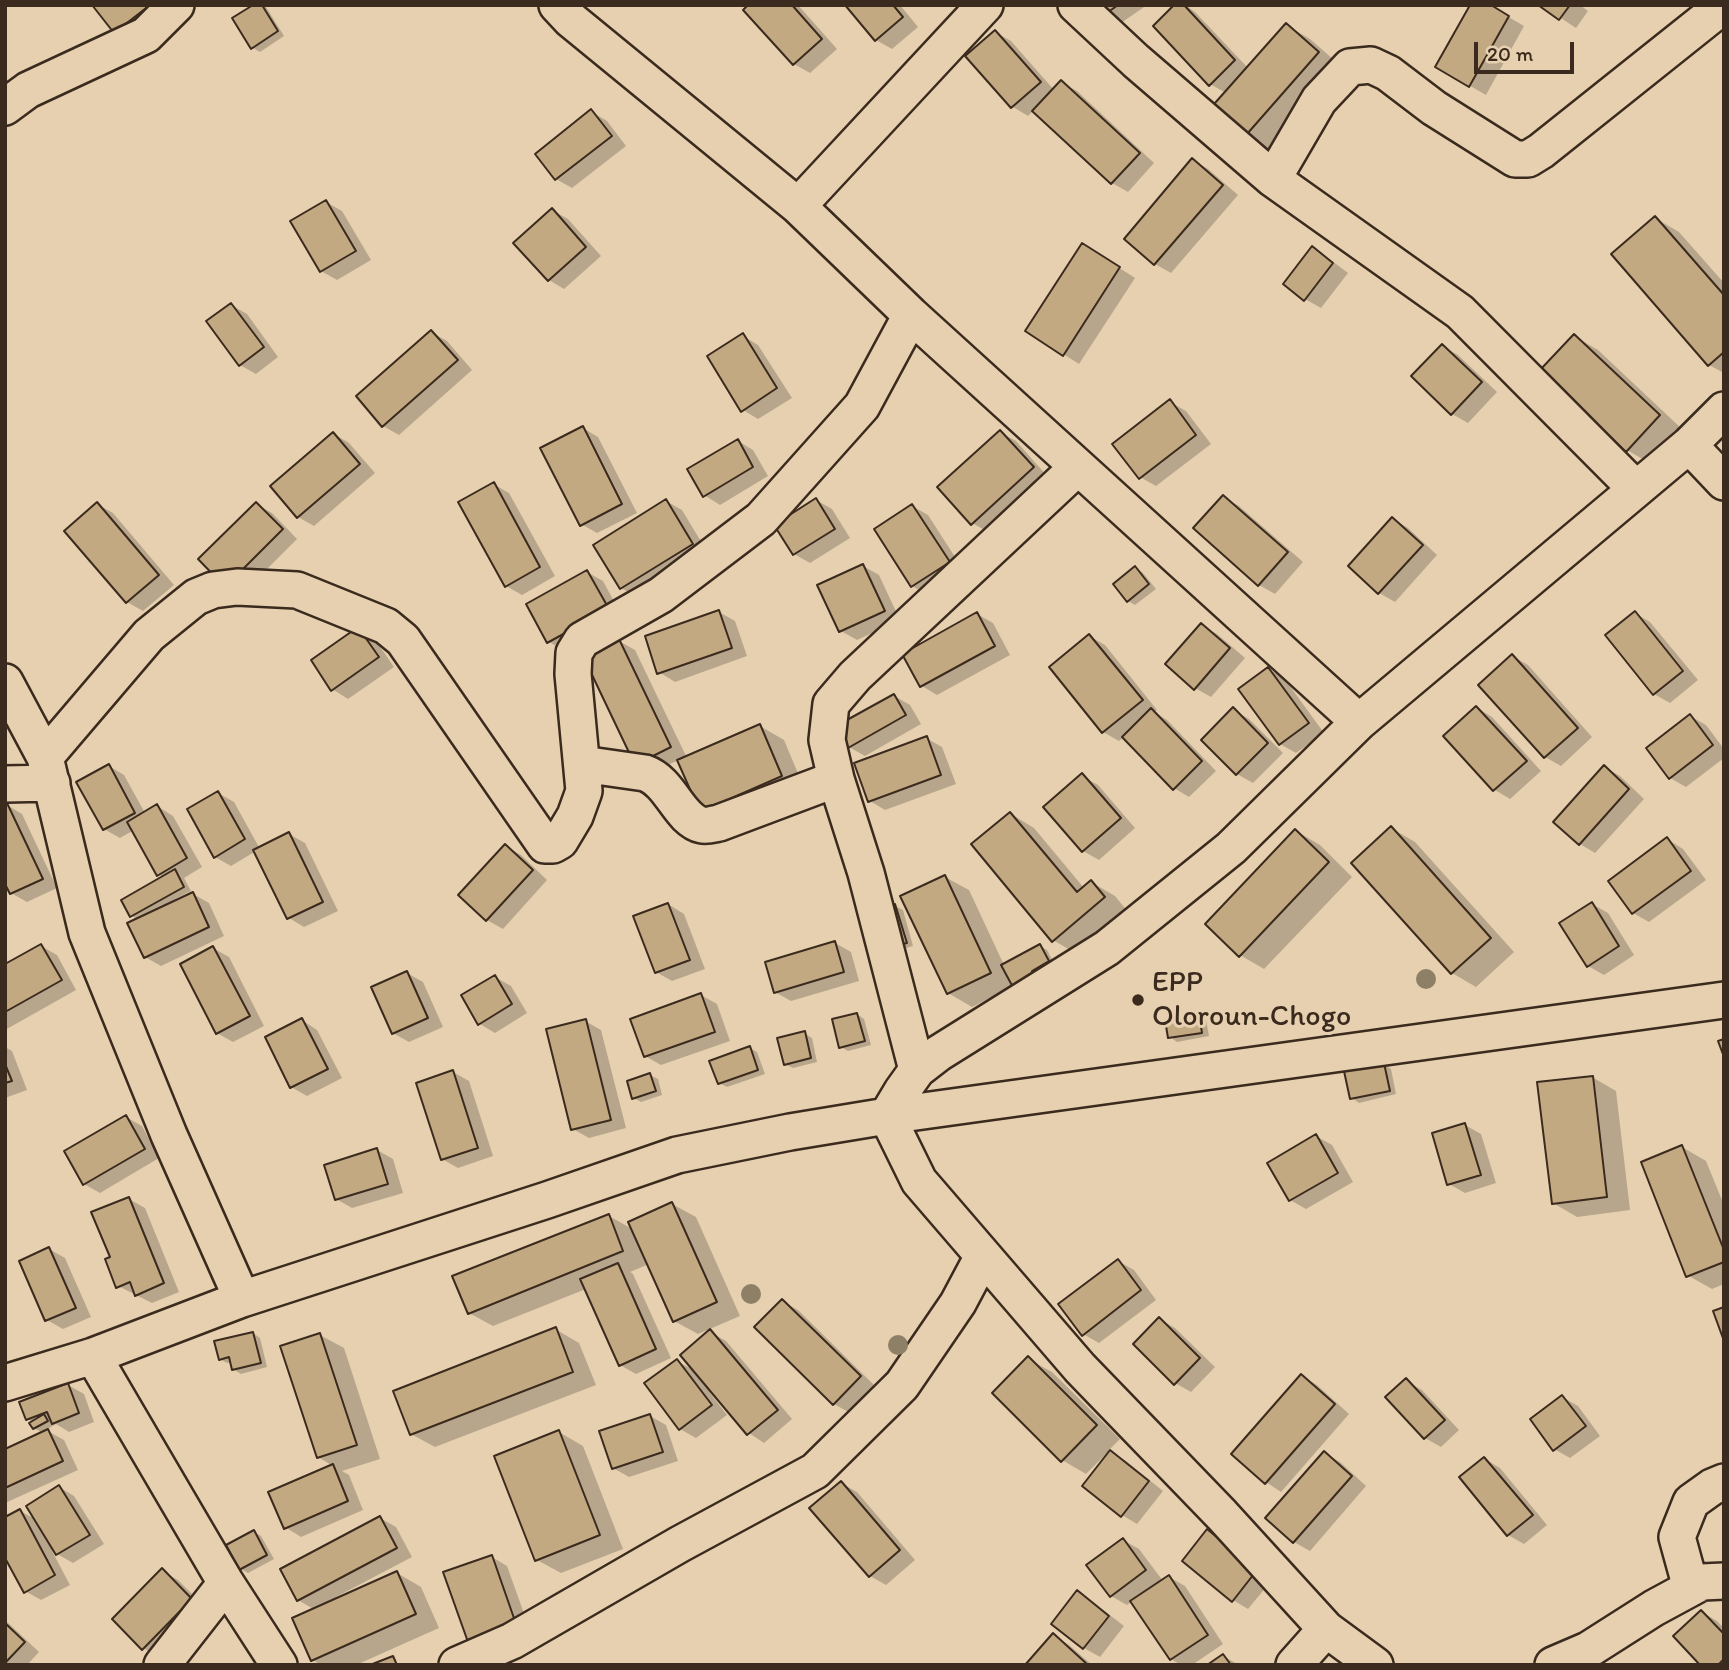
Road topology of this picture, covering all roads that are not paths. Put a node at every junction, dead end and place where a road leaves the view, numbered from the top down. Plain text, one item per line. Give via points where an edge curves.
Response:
1 (176, 5) edge
2 (557, 5) edge
3 (985, 5) edge
4 (1076, 5) edge
5 (1719, 9) dead end
6 (5, 107) edge
7 (1273, 179) junction
8 (798, 206) junction
9 (911, 315) junction
10 (1724, 410) edge
11 (1689, 444) junction
12 (1078, 467) junction
13 (1724, 482) edge
14 (1636, 489) junction
15 (5, 682) edge
16 (1359, 722) junction
17 (582, 764) junction
18 (48, 770) junction
19 (836, 779) junction
20 (5, 784) edge
21 (1724, 1000) edge
22 (917, 1070) junction
23 (887, 1116) junction
24 (983, 1256) junction
25 (242, 1299) junction
26 (93, 1356) junction
27 (5, 1383) edge
28 (1724, 1482) edge
29 (226, 1583) junction
30 (1708, 1584) edge
31 (1326, 1629) junction
32 (162, 1665) edge
33 (279, 1665) edge
34 (457, 1665) edge
35 (1294, 1665) edge
36 (1375, 1665) edge
37 (1553, 1665) edge

1 - 6 street via 146,36 28,90
2 - 8 street
3 - 8 street
4 - 7 street
5 - 7 street via 1528,159 1515,159 1388,73 1371,65 1350,67 1319,100
7 - 14 street via 1460,312
8 - 9 street
9 - 12 street
9 - 17 street via 862,406 761,519 661,595 582,640 574,653 573,674
10 - 11 street
11 - 13 street
11 - 14 street
12 - 16 street
12 - 19 street via 855,676 831,704 827,740
14 - 16 street
15 - 18 street
16 - 22 street via 1231,848 1107,948
17 - 18 street via 584,791 575,816 560,841 545,845 403,640 386,626 296,590 237,587 196,597 149,635
17 - 19 street via 652,776 691,820 704,825
18 - 20 street
18 - 25 street via 88,933 169,1135
19 - 22 street via 866,873
21 - 23 street
22 - 23 street
23 - 24 street via 919,1181
23 - 25 street via 677,1155
24 - 31 street via 1080,1367 1223,1514
24 - 34 street via 958,1303 902,1385 815,1471 512,1641
25 - 26 street
26 - 27 street
26 - 29 street
28 - 30 street via 1691,1502 1677,1537
29 - 32 street
29 - 33 street
30 - 37 street via 1654,1608 1588,1650
31 - 35 street
31 - 36 street

